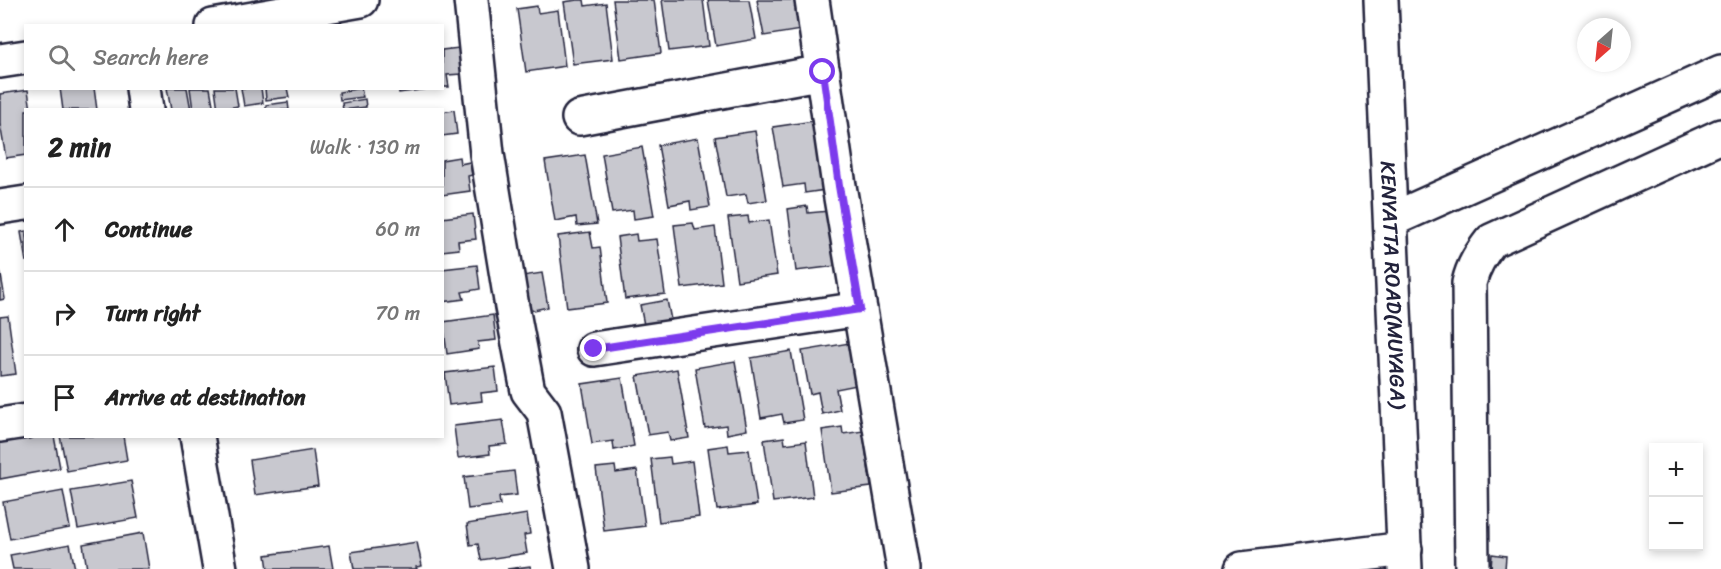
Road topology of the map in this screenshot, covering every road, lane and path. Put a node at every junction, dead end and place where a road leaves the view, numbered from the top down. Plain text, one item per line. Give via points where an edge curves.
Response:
1 (361, 0) edge
2 (471, 0) edge
3 (812, 0) edge
4 (1382, 0) edge
5 (224, 24) edge
6 (24, 57) edge
7 (0, 62) edge
8 (823, 72) junction
9 (1721, 72) edge
10 (142, 90) edge
11 (146, 108) edge
12 (579, 118) dead end
13 (1721, 136) edge
14 (24, 203) edge
15 (0, 207) edge
16 (1391, 220) junction
17 (860, 309) junction
18 (594, 349) dead end
19 (24, 422) edge
20 (0, 425) edge
21 (197, 438) edge
22 (1405, 559) edge
23 (220, 569) edge
24 (573, 569) edge
25 (904, 569) edge
26 (1242, 569) edge
27 (1472, 569) edge

1 - 5 street
2 - 24 street via 487,154 510,295 528,391 544,412
3 - 8 street
4 - 16 street, KENYATTA ROAD(MUYAGA)
6 - 7 street
8 - 12 street
8 - 17 street
9 - 16 street
10 - 11 street
13 - 27 street via 1491,241 1479,257 1469,283
14 - 15 street
16 - 22 street, KENYATTA ROAD(MUYAGA)
17 - 18 street
17 - 25 street
19 - 20 street
21 - 23 street
22 - 26 street

